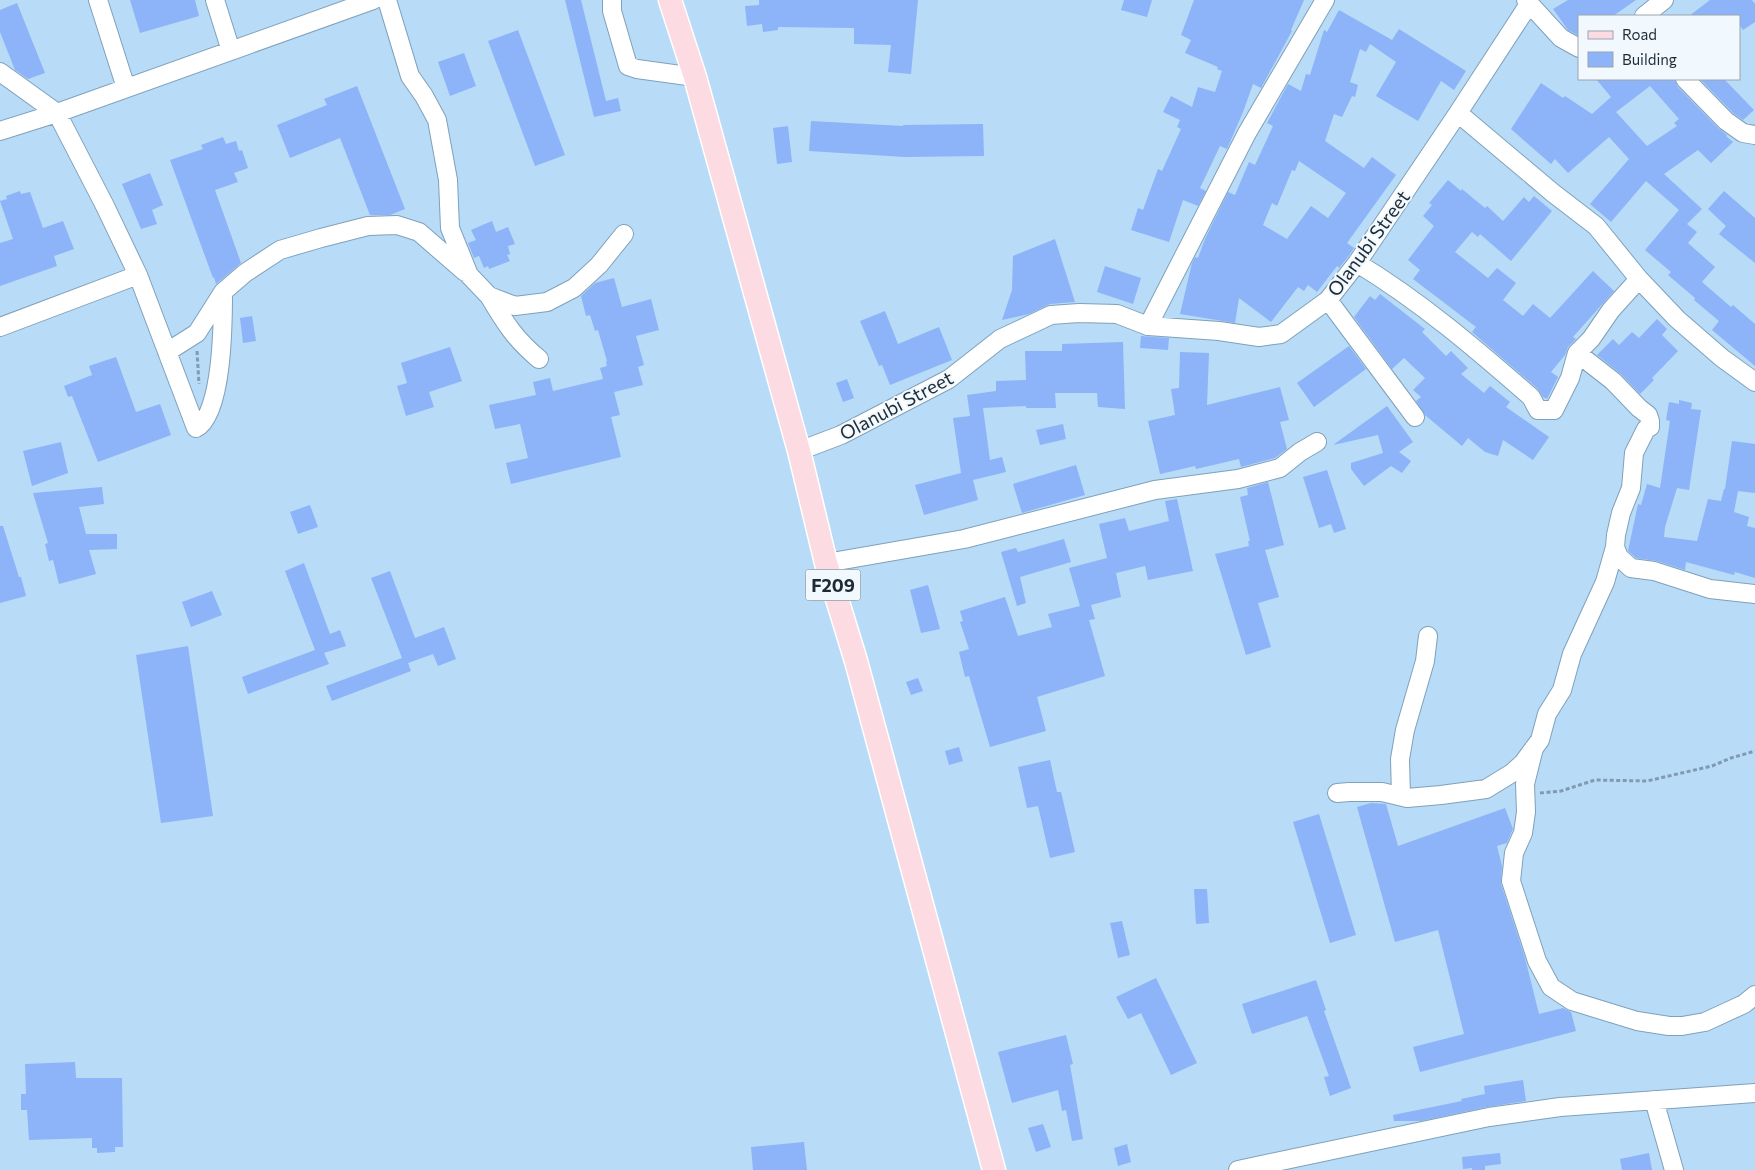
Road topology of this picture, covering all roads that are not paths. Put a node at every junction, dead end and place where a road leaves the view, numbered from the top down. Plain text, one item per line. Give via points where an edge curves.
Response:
1 (98, 0) edge
2 (215, 0) edge
3 (373, 0) edge
4 (387, 0) edge
5 (612, 0) edge
6 (670, 0) edge
7 (1325, 0) edge
8 (1664, 0) edge
9 (1527, 2) edge
10 (1645, 15) edge
11 (1578, 47) edge
12 (231, 51) junction
13 (0, 72) edge
14 (695, 77) junction
15 (1687, 80) edge
16 (126, 88) junction
17 (57, 113) junction
18 (1458, 113) junction
19 (0, 131) edge
20 (1755, 135) edge
21 (624, 234) dead end
22 (1357, 263) junction
23 (138, 275) junction
24 (469, 275) junction
25 (1639, 279) junction
26 (223, 292) junction
27 (490, 296) junction
28 (1328, 300) junction
29 (1148, 326) junction
30 (0, 327) edge
31 (167, 352) junction
32 (1577, 353) junction
33 (539, 359) dead end
34 (1755, 382) edge
35 (1415, 417) dead end
36 (1317, 442) dead end
37 (799, 451) junction
38 (1615, 547) junction
39 (826, 563) junction
40 (1755, 594) edge
41 (1428, 636) dead end
42 (1534, 748) junction
43 (1337, 794) dead end
44 (1401, 796) junction
45 (1755, 995) edge
46 (1755, 1093) edge
47 (1654, 1100) junction
48 (994, 1170) edge
49 (1238, 1170) edge
50 (1674, 1170) edge

1 - 16 street
2 - 12 street
3 - 12 street
4 - 24 street via 410,76 436,120 448,180 450,228
5 - 14 street via 612,11 628,66
6 - 14 main road, F209
7 - 29 street via 1247,133
8 - 10 street
9 - 11 street via 1561,38
9 - 18 street, Olanubi Street
12 - 16 street
13 - 17 street
14 - 37 main road, F209
15 - 20 street via 1726,121 1743,133
16 - 17 street
17 - 19 street
17 - 23 street
18 - 22 street, Olanubi Street
18 - 25 street via 1596,226
21 - 27 street via 574,288 548,302 515,306
22 - 28 street, Olanubi Street
22 - 32 street via 1386,280 1444,324 1531,397 1538,410 1554,410 1570,378
23 - 30 street
23 - 31 street
24 - 26 street via 419,232 397,225 368,226 280,250
24 - 27 street
25 - 32 street
25 - 34 street via 1677,319
26 - 31 street via 197,333
26 - 31 street via 221,358 209,411 205,421 196,428
27 - 33 street via 523,346
28 - 29 street, Olanubi Street via 1281,334 1260,336
28 - 35 street
29 - 37 street, Olanubi Street via 1117,314 1052,315 1000,340 949,379 842,436
32 - 38 street via 1613,381 1648,415 1650,421 1650,427 1634,453 1631,488 1621,513
36 - 39 street via 1280,468 1255,475 1155,490 964,539
37 - 39 main road, F209
38 - 40 street via 1619,557 1631,568 1710,589
38 - 42 street via 1604,582 1572,654 1562,690 1546,714 1540,740
39 - 48 main road, F209 via 856,661
41 - 44 street via 1425,661 1400,759
42 - 44 street via 1512,773 1486,789
42 - 45 street via 1525,784 1523,833 1514,853 1511,881 1537,961 1551,987 1572,1001 1637,1021 1669,1026 1705,1022 1744,1004
43 - 44 street via 1382,792
46 - 47 street
47 - 49 street via 1560,1107 1490,1117
47 - 50 street

